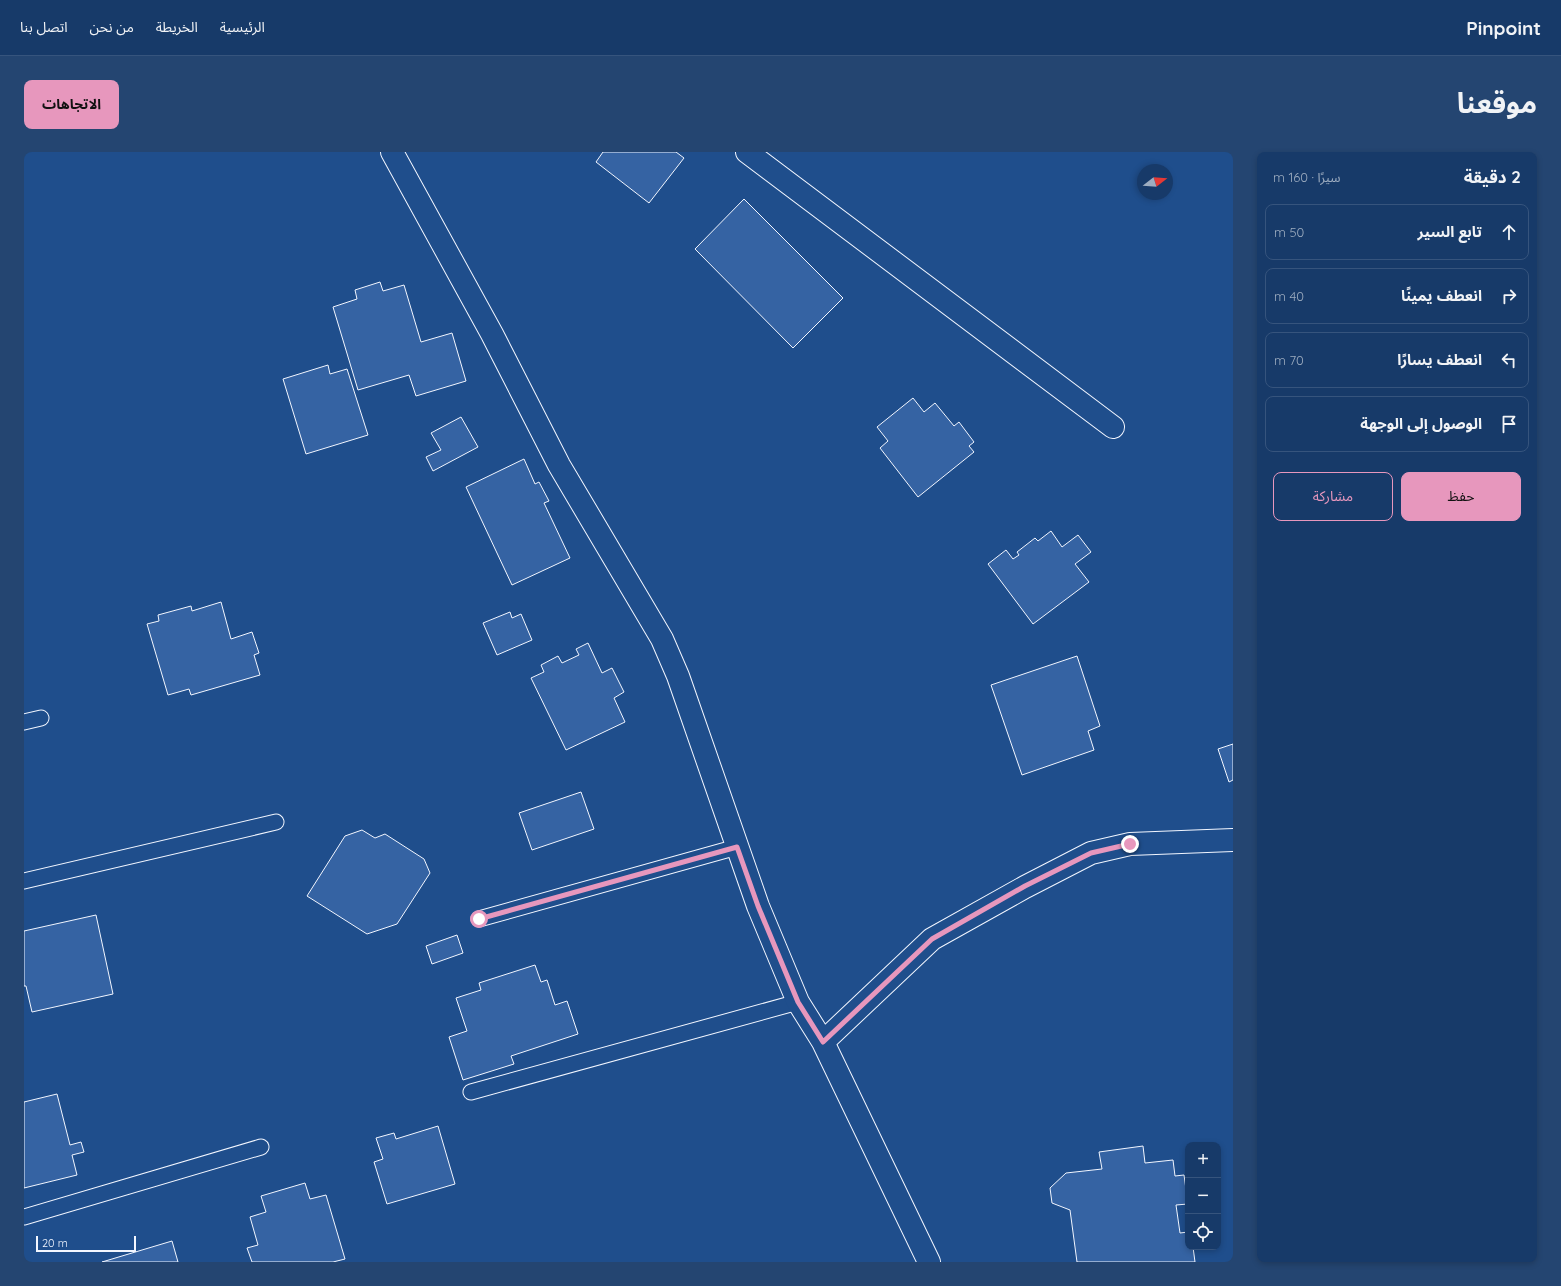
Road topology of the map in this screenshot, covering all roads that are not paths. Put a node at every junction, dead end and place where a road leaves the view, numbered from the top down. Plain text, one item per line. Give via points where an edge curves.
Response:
1 (392, 152) edge
2 (747, 152) edge
3 (1113, 427) dead end
4 (41, 718) dead end
5 (24, 722) edge
6 (276, 822) dead end
7 (1233, 840) edge
8 (737, 847) junction
9 (24, 881) edge
10 (479, 919) dead end
11 (798, 1002) junction
12 (823, 1042) junction
13 (471, 1092) dead end
14 (261, 1147) dead end
15 (24, 1217) edge
16 (928, 1262) edge

1 - 8 street via 492,334 560,465 662,639 678,676
2 - 3 street
4 - 5 lane
6 - 9 lane
7 - 12 street via 1130,844 1091,853 1025,886 932,939
8 - 10 lane
8 - 11 street via 758,906
11 - 12 street
11 - 13 lane
12 - 16 street
14 - 15 lane

